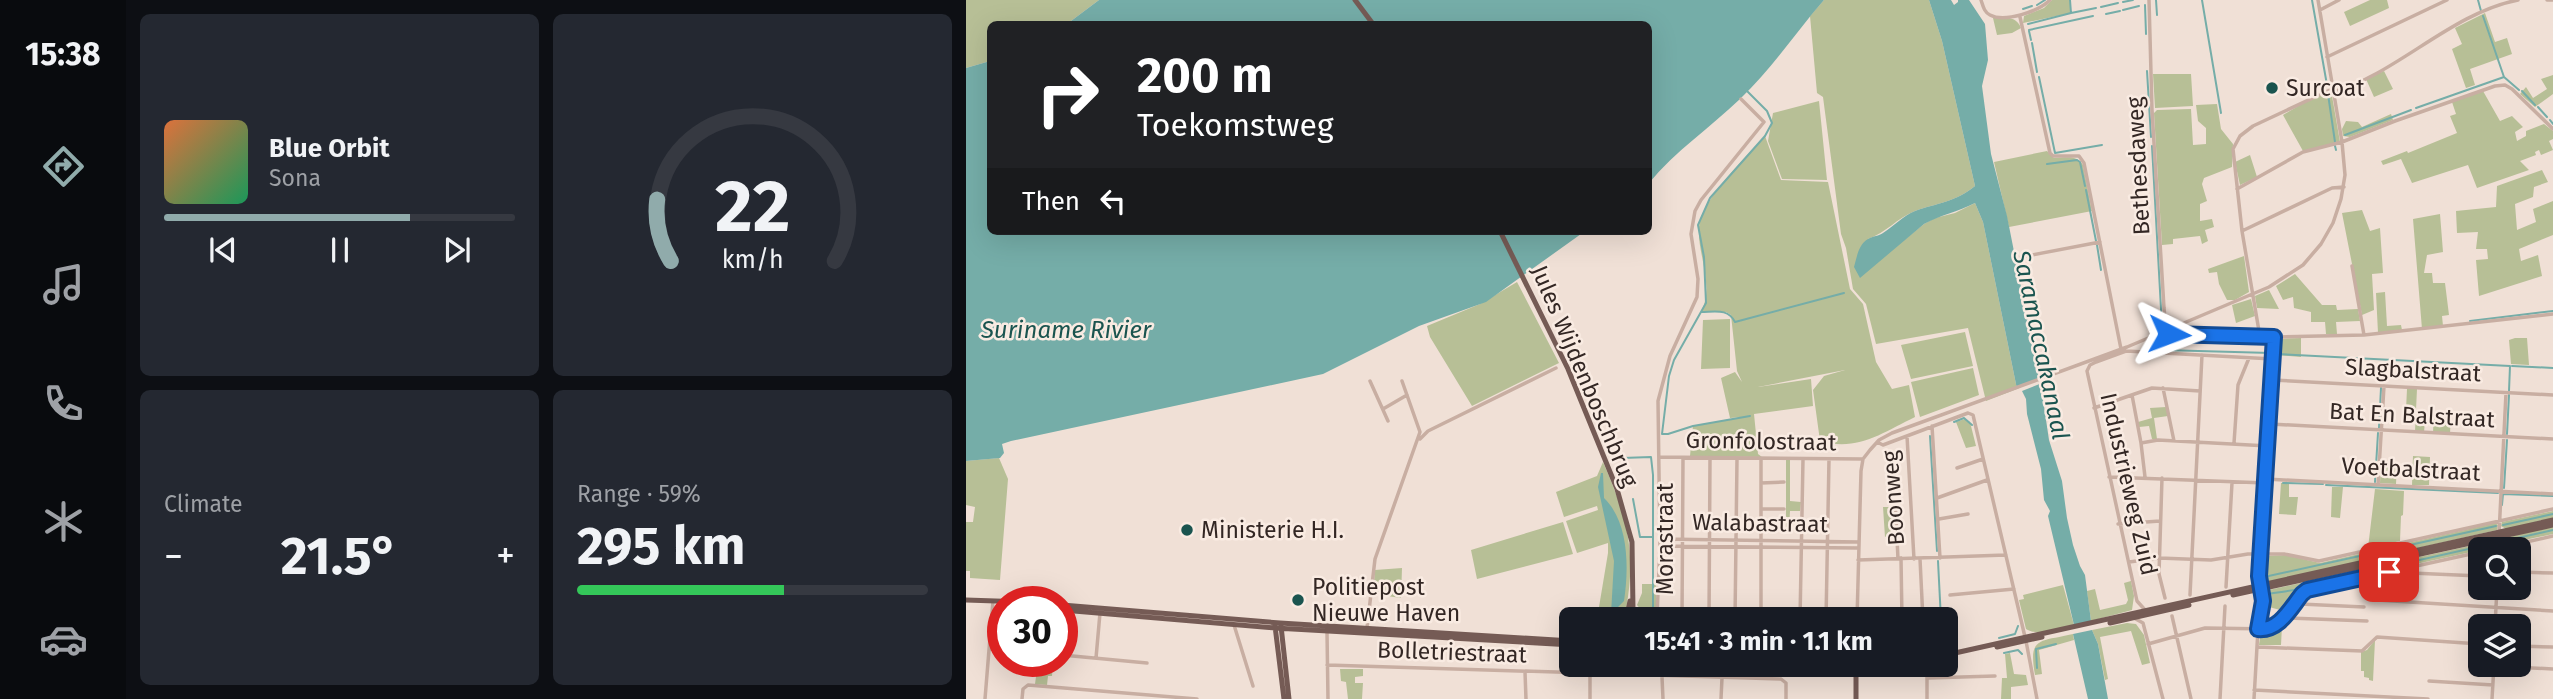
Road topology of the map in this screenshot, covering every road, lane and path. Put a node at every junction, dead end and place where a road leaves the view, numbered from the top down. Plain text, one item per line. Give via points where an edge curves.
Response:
1 (1356, 0) edge
2 (1981, 0) edge
3 (2050, 0) edge
4 (2149, 0) edge
5 (2318, 0) edge
6 (2339, 0) edge
7 (2447, 0) edge
8 (2518, 0) edge
9 (2547, 0) edge
10 (2553, 0) edge
11 (2320, 10) junction
12 (2020, 17) junction
13 (1371, 21) edge
14 (2327, 57) junction
15 (2333, 90) junction
16 (1741, 99) dead end
17 (2553, 129) edge
18 (2342, 142) junction
19 (2344, 187) junction
20 (2237, 189) junction
21 (2242, 231) junction
22 (1502, 235) edge
23 (2100, 242) junction
24 (2021, 257) dead end
25 (2352, 266) dead end
26 (2252, 295) junction
27 (2553, 314) edge
28 (2166, 330) junction
29 (2364, 335) junction
30 (2260, 337) junction
31 (2274, 337) junction
32 (2127, 349) junction
33 (2119, 351) junction
34 (2202, 355) junction
35 (2249, 358) junction
36 (2273, 359) junction
37 (1556, 368) dead end
38 (2272, 380) junction
39 (1370, 381) dead end
40 (1402, 381) dead end
41 (2384, 386) junction
42 (2163, 388) junction
43 (2200, 391) junction
44 (2506, 393) junction
45 (1407, 395) junction
46 (2132, 395) junction
47 (2553, 395) edge
48 (2093, 408) junction
49 (1383, 409) junction
50 (1388, 421) dead end
51 (2270, 424) junction
52 (1932, 426) junction
53 (2382, 432) junction
54 (1907, 436) junction
55 (2505, 437) junction
56 (2553, 439) edge
57 (1418, 441) junction
58 (2174, 441) junction
59 (1877, 442) junction
60 (2197, 442) junction
61 (2141, 443) junction
62 (2234, 443) junction
63 (2268, 446) junction
64 (1658, 457) junction
65 (1683, 458) junction
66 (1710, 458) junction
67 (1737, 459) junction
68 (1761, 459) junction
69 (1803, 459) junction
70 (1829, 459) junction
71 (1863, 459) junction
72 (1983, 459) junction
73 (1957, 468) dead end
74 (1894, 475) dead end
75 (2109, 477) junction
76 (2145, 477) junction
77 (2162, 478) junction
78 (1987, 480) junction
79 (2195, 481) junction
80 (2266, 481) junction
81 (1761, 482) junction
82 (1784, 482) dead end
83 (2232, 483) junction
84 (2378, 485) junction
85 (2501, 491) junction
86 (2553, 494) edge
87 (1937, 498) junction
88 (1762, 509) junction
89 (1784, 509) dead end
90 (2553, 509) edge
91 (1968, 514) dead end
92 (1939, 519) junction
93 (2160, 521) junction
94 (2500, 521) junction
95 (2553, 523) edge
96 (2118, 524) junction
97 (2499, 535) junction
98 (2553, 536) edge
99 (1660, 539) junction
100 (1683, 539) junction
101 (1711, 539) junction
102 (1737, 540) junction
103 (1762, 540) junction
104 (1802, 540) junction
105 (1828, 541) junction
106 (2531, 541) edge
107 (1859, 542) junction
108 (1660, 546) junction
109 (1683, 546) junction
110 (1710, 546) junction
111 (1736, 547) junction
112 (1762, 547) junction
113 (1802, 547) junction
114 (1828, 547) junction
115 (1859, 548) junction
116 (2262, 554) junction
117 (2006, 555) junction
118 (2468, 555) edge
119 (2227, 557) junction
120 (1940, 558) junction
121 (2159, 558) junction
122 (1899, 559) junction
123 (1917, 559) junction
124 (1858, 560) junction
125 (2191, 560) junction
126 (2128, 562) junction
127 (2404, 569) junction
128 (2531, 572) edge
129 (2553, 573) edge
130 (2373, 575) junction
131 (2468, 575) edge
132 (1633, 580) junction
133 (2226, 587) dead end
134 (2261, 588) junction
135 (2014, 589) junction
136 (1950, 595) dead end
137 (2190, 595) dead end
138 (2165, 598) dead end
139 (966, 600) edge
140 (2496, 600) edge
141 (987, 601) edge
142 (2137, 601) junction
143 (2296, 601) junction
144 (2225, 606) dead end
145 (1628, 607) edge
146 (1633, 607) edge
147 (1659, 607) edge
148 (1682, 607) edge
149 (1709, 607) edge
150 (1735, 607) edge
151 (1760, 607) edge
152 (1800, 607) edge
153 (1826, 607) edge
154 (1857, 607) edge
155 (1901, 607) edge
156 (1922, 607) edge
157 (2364, 607) dead end
158 (2496, 607) junction
159 (1078, 609) edge
160 (1078, 610) edge
161 (2553, 611) edge
162 (1100, 613) junction
163 (2496, 614) edge
164 (1140, 615) junction
165 (2285, 615) junction
166 (2132, 616) junction
167 (2143, 616) junction
168 (2172, 616) dead end
169 (2367, 621) dead end
170 (1234, 624) junction
171 (1278, 626) junction
172 (2223, 628) junction
173 (2258, 629) junction
174 (1367, 631) junction
175 (1327, 632) junction
176 (2176, 637) junction
177 (2026, 639) junction
178 (1559, 642) edge
179 (2468, 643) edge
180 (2148, 644) junction
181 (2531, 646) edge
182 (2257, 647) junction
183 (2553, 647) edge
184 (1958, 653) edge
185 (1078, 656) edge
186 (1096, 658) junction
187 (1147, 663) dead end
188 (1327, 665) junction
189 (2531, 668) edge
190 (2553, 669) edge
191 (1284, 672) junction
192 (1525, 672) junction
193 (1559, 673) edge
194 (987, 674) edge
195 (1590, 677) edge
196 (1662, 677) edge
197 (1692, 677) edge
198 (1856, 677) edge
199 (1995, 677) dead end
200 (2493, 677) edge
201 (1722, 678) junction
202 (2429, 681) dead end
203 (1253, 685) dead end
204 (2493, 685) junction
205 (2254, 690) junction
206 (1140, 696) edge
207 (985, 699) edge
208 (1022, 699) edge
209 (1197, 699) edge
210 (1283, 699) edge
211 (1289, 699) edge
212 (1328, 699) edge
213 (1526, 699) edge
214 (1590, 699) edge
215 (1663, 699) edge
216 (1721, 699) edge
217 (1786, 699) edge
218 (1856, 699) edge
219 (1927, 699) edge
220 (2037, 699) edge
221 (2164, 699) edge
222 (2191, 699) edge
223 (2220, 699) edge
224 (2254, 699) edge
225 (2428, 699) edge
226 (2492, 699) edge

1 - 13 main road
2 - 12 street via 1992,16
3 - 12 street
4 - 28 street, Bethesdaweg
5 - 11 street
6 - 11 street
7 - 14 street
8 - 15 street via 2485,12 2376,72
9 - 10 street
11 - 14 street
12 - 23 street via 2051,155 2082,159
14 - 15 street
15 - 18 street
15 - 20 street via 2240,136 2232,152
16 - 64 street via 1764,122 1695,211 1691,234 1697,297 1663,375
17 - 18 street via 2512,89 2501,85
18 - 19 street
18 - 20 street via 2303,152
19 - 21 street via 2332,188
19 - 26 street via 2321,244 2303,265
20 - 21 street
21 - 26 street
22 - 132 main road, Jules Wijdenboschbrug via 1568,369 1617,489 1632,542
23 - 24 street
23 - 33 street
25 - 29 street
26 - 28 street
26 - 30 street
27 - 29 street
28 - 30 street via 2171,336
28 - 32 street
29 - 31 street
30 - 31 street
31 - 36 street
32 - 33 street
32 - 34 street
33 - 48 street, Industrieweg Zuid via 2087,371
33 - 59 street
34 - 35 street
34 - 43 street
35 - 36 street
35 - 62 street via 2238,385
36 - 38 street
37 - 57 street via 1428,431
38 - 41 street, Slagbalstraat
38 - 51 street
39 - 49 street
40 - 45 street
41 - 44 street, Slagbalstraat
41 - 53 street
42 - 43 street
42 - 46 street
42 - 58 street
43 - 60 street
44 - 47 street, Slagbalstraat
44 - 55 street
45 - 49 street
45 - 57 street via 1419,427
46 - 48 street
46 - 61 street
48 - 75 street, Industrieweg Zuid
49 - 50 street
51 - 53 street, Bat En Balstraat
51 - 63 street
52 - 54 street
52 - 72 street via 1972,414
52 - 87 street
53 - 55 street, Bat En Balstraat
53 - 84 street
54 - 59 street via 1883,445
54 - 123 street, Boonweg
55 - 56 street, Bat En Balstraat
55 - 85 street
57 - 174 street via 1375,559
58 - 60 street
58 - 61 street
59 - 71 street
60 - 62 street
60 - 79 street
61 - 76 street
62 - 63 street
63 - 80 street
64 - 65 street, Gronfolostraat
64 - 99 street
65 - 66 street, Gronfolostraat
65 - 100 street, Morastraat
66 - 67 street, Gronfolostraat
66 - 101 street
67 - 68 street, Gronfolostraat
67 - 102 street
68 - 69 street, Gronfolostraat
68 - 81 street
69 - 70 street, Gronfolostraat
69 - 104 street
70 - 71 street, Gronfolostraat
70 - 105 street
71 - 107 street
72 - 73 street
72 - 78 street
74 - 122 street
75 - 76 street, Voetbalstraat
75 - 96 street, Industrieweg Zuid
76 - 77 street, Voetbalstraat
77 - 79 street, Voetbalstraat
77 - 93 street
78 - 87 street
78 - 117 street
79 - 83 street, Voetbalstraat
79 - 125 street
80 - 83 street, Voetbalstraat
80 - 84 street, Voetbalstraat
80 - 116 street
81 - 82 street
81 - 88 street
83 - 119 street
84 - 85 street, Voetbalstraat
85 - 86 street, Voetbalstraat
85 - 94 street
87 - 92 street
88 - 89 street
88 - 103 street
90 - 94 street
91 - 92 street
92 - 120 street
93 - 96 street
93 - 121 street
94 - 97 street
94 - 116 street via 2319,561
95 - 97 main road
96 - 126 street, Industrieweg Zuid
97 - 134 main road
98 - 106 street
99 - 100 street, Walabastraat
99 - 108 street
100 - 101 street, Walabastraat
100 - 109 street, Morastraat
101 - 102 street, Walabastraat
101 - 110 street
102 - 103 street, Walabastraat
102 - 111 street
103 - 104 street, Walabastraat
103 - 112 street
104 - 105 street, Walabastraat
104 - 113 street
105 - 107 street, Walabastraat
105 - 114 street
107 - 115 street
108 - 109 street, Walabastraat
108 - 147 street
109 - 110 street, Walabastraat
109 - 148 street, Morastraat
110 - 111 street, Walabastraat
110 - 149 street
111 - 112 street, Walabastraat
111 - 150 street
112 - 113 street, Walabastraat
112 - 151 street
113 - 114 street, Walabastraat
113 - 152 street
114 - 115 street, Walabastraat
114 - 153 street
115 - 124 street
116 - 119 street
116 - 134 street
117 - 120 street
117 - 135 street
118 - 127 street
119 - 125 street
119 - 133 street
120 - 123 street
121 - 125 street
121 - 126 street
121 - 138 street
122 - 123 street
122 - 124 street
122 - 155 street
123 - 156 street, Boonweg
124 - 154 street
125 - 137 street
126 - 142 street, Industrieweg Zuid
127 - 130 street
127 - 131 street
128 - 129 street
130 - 143 street via 2313,588
130 - 158 street via 2376,600
132 - 145 main road, Jules Wijdenboschbrug
132 - 146 main road, Jules Wijdenboschbrug
134 - 167 main road
134 - 173 street
135 - 136 street
135 - 177 street
139 - 141 main road
140 - 158 street
142 - 166 street, Industrieweg Zuid
142 - 167 street, Industrieweg Zuid
143 - 157 street
143 - 165 street
144 - 172 street
158 - 161 street
158 - 163 street
159 - 164 main road
160 - 162 main road
162 - 164 main road
162 - 186 street
164 - 170 main road
164 - 171 main road
165 - 169 street
165 - 173 street via 2271,629
166 - 167 main road
166 - 177 main road
167 - 180 street, Industrieweg Zuid
168 - 176 street
170 - 171 main road
170 - 203 street
171 - 174 main road
171 - 175 main road
171 - 191 main road
172 - 173 street
172 - 176 street
172 - 223 street
173 - 182 street
174 - 175 main road
174 - 178 main road
175 - 188 street
176 - 180 street
176 - 222 street
177 - 184 main road
177 - 220 street
179 - 182 street via 2377,637 2359,651
180 - 221 street, Industrieweg Zuid
181 - 183 street
182 - 205 street
185 - 186 street
186 - 187 street
188 - 192 street, Bolletriestraat
188 - 212 street
189 - 190 street
191 - 210 main road
191 - 211 main road
192 - 193 street, Bolletriestraat
192 - 213 street
194 - 207 street
195 - 214 street
196 - 215 street
197 - 201 street, Bolletriestraat
198 - 218 main road
199 - 219 street via 1928,676
200 - 204 street
201 - 216 street
201 - 217 street, Bolletriestraat via 1784,680
202 - 204 street
204 - 226 street
205 - 224 street
205 - 225 street
206 - 208 street via 1028,685
206 - 209 street

